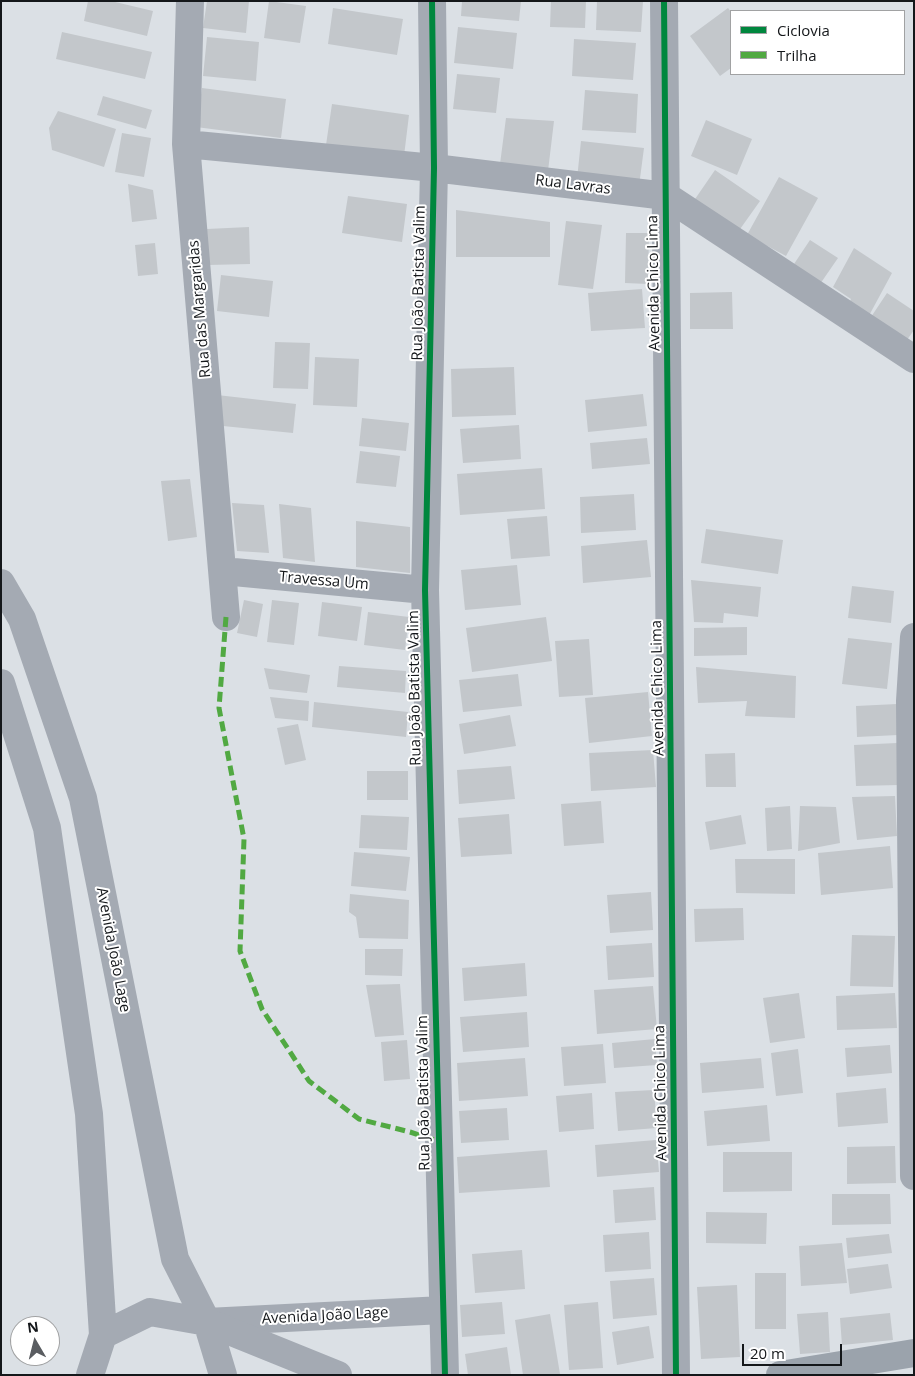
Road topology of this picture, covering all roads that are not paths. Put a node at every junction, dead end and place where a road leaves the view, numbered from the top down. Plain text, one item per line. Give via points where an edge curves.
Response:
1 (190, 1) edge
2 (432, 1) edge
3 (664, 1) edge
4 (186, 144) junction
5 (434, 168) junction
6 (666, 196) junction
7 (914, 359) edge
8 (223, 572) junction
9 (1, 583) edge
10 (425, 590) junction
11 (226, 617) dead end
12 (914, 637) edge
13 (1, 684) edge
14 (914, 1176) edge
15 (443, 1310) junction
16 (207, 1322) junction
17 (103, 1335) junction
18 (914, 1353) edge
19 (90, 1375) edge
20 (223, 1375) edge
21 (338, 1375) edge
22 (445, 1375) edge
23 (676, 1375) edge
24 (780, 1375) edge

1 - 4 street, Rua das Margaridas
2 - 5 street, Rua João Batista Valim
3 - 6 street, Avenida Chico Lima
4 - 5 street, Rua Lavras
4 - 8 street, Rua das Margaridas
5 - 6 street, Rua Lavras
5 - 10 street, Rua João Batista Valim
6 - 7 street, Rua Lavras
6 - 23 street, Avenida Chico Lima
8 - 10 street, Travessa Um
8 - 11 street, Rua das Margaridas
9 - 16 street, Avenida João Lage via 22,619 83,798 175,1258
10 - 15 street, Rua João Batista Valim
12 - 14 street via 910,701
13 - 17 street via 47,828 89,1114
15 - 16 street, Avenida João Lage
15 - 22 street, Rua João Batista Valim
16 - 17 street via 150,1312
16 - 20 street, Avenida João Lage
16 - 21 street, Avenida João Lage
17 - 19 street
18 - 24 main road

